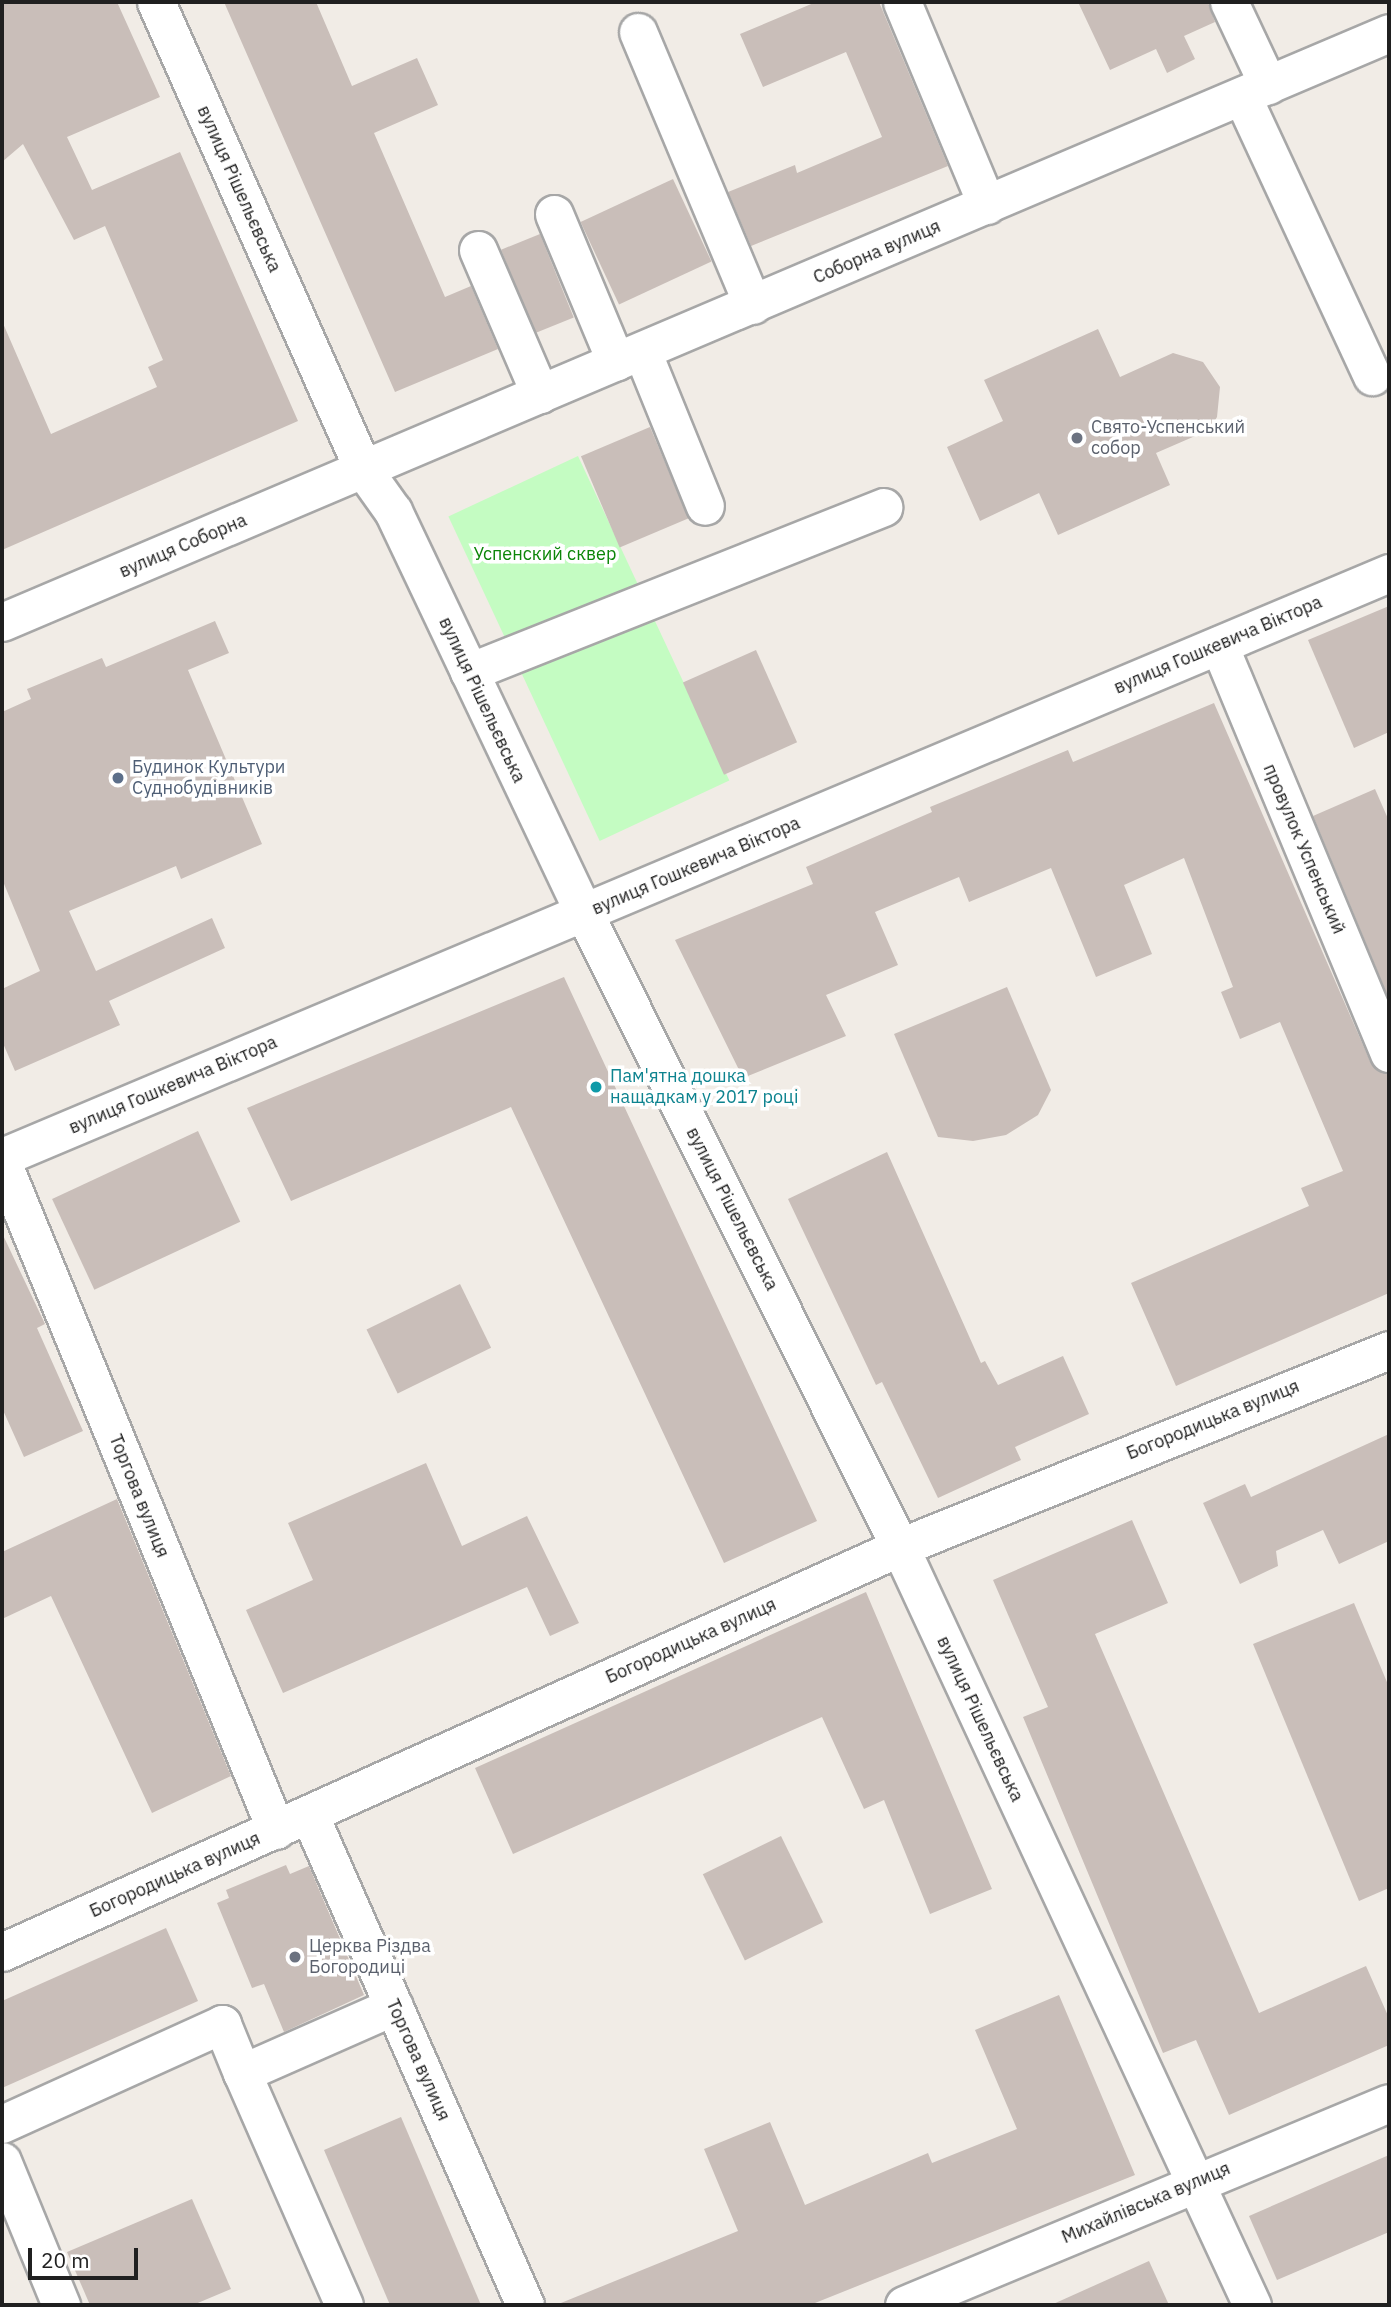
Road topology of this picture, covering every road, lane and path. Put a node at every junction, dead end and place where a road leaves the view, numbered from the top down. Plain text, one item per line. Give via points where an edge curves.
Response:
1 (156, 2) edge
2 (902, 2) edge
3 (1229, 2) edge
4 (1383, 2) edge
5 (1389, 15) edge
6 (638, 32) dead end
7 (1389, 33) edge
8 (1255, 90) junction
9 (988, 205) junction
10 (554, 214) dead end
11 (478, 250) dead end
12 (753, 305) junction
13 (629, 356) junction
14 (1371, 376) dead end
15 (540, 394) junction
16 (363, 469) junction
17 (705, 506) dead end
18 (883, 507) dead end
19 (1389, 573) edge
20 (2, 622) edge
21 (1219, 645) junction
22 (468, 672) junction
23 (584, 913) junction
24 (1389, 1053) edge
25 (2, 1157) edge
26 (2, 1162) edge
27 (1389, 1350) edge
28 (900, 1547) junction
29 (309, 1814) junction
30 (276, 1830) junction
31 (2, 1952) edge
32 (394, 2006) junction
33 (242, 2073) junction
34 (1389, 2103) edge
35 (2, 2124) edge
36 (2, 2161) edge
37 (1194, 2182) junction
38 (61, 2305) edge
39 (344, 2305) edge
40 (525, 2305) edge
41 (904, 2305) edge
42 (1252, 2305) edge

1 - 16 street, вулиця Рішельєвська
2 - 9 street
3 - 8 street
4 - 5 street
6 - 12 street
7 - 8 street, Соборна вулиця
8 - 9 street, Соборна вулиця
8 - 14 street
9 - 12 street, Соборна вулиця
10 - 13 street
11 - 15 street
12 - 13 street, Соборна вулиця
13 - 15 street, Соборна вулиця
13 - 17 street
15 - 16 street, Соборна вулиця
16 - 20 street, вулиця Соборна
16 - 22 street, вулиця Рішельєвська via 393,511
18 - 22 street
19 - 21 street, вулиця Гошкевича Віктора
21 - 23 street, вулиця Гошкевича Віктора
21 - 24 street, провулок Успенський
22 - 23 street, вулиця Рішельєвська
23 - 25 street, вулиця Гошкевича Віктора
23 - 28 street, вулиця Рішельєвська
26 - 30 street, Торгова вулиця
27 - 28 street, Богородицька вулиця
28 - 29 street, Богородицька вулиця
28 - 37 street, вулиця Рішельєвська
29 - 30 street, Богородицька вулиця
29 - 32 street, Торгова вулиця
30 - 31 street, Богородицька вулиця
32 - 33 street
32 - 40 street, Торгова вулиця
33 - 35 street via 222,2024
33 - 39 street
34 - 37 street, Михайлівська вулиця
36 - 38 street
37 - 41 street, Михайлівська вулиця
37 - 42 street, вулиця Рішельєвська

